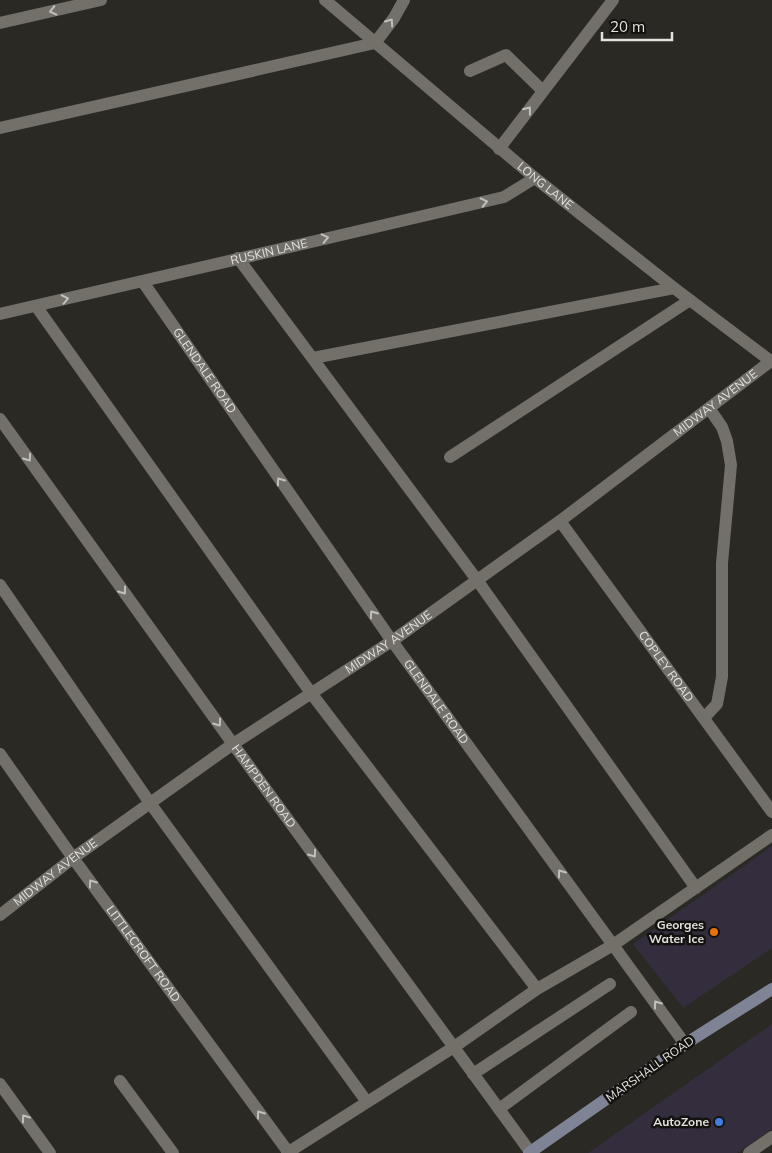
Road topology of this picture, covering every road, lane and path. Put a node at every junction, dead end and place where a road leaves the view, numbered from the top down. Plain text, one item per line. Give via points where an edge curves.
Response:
1 (101, 0) edge
2 (325, 0) edge
3 (404, 0) edge
4 (613, 0) edge
5 (74, 3) edge
6 (0, 22) edge
7 (375, 43) junction
8 (470, 70) dead end
9 (543, 91) junction
10 (0, 128) edge
11 (499, 149) junction
12 (535, 178) junction
13 (238, 258) junction
14 (143, 282) junction
15 (674, 288) junction
16 (690, 300) junction
17 (36, 306) junction
18 (0, 314) edge
19 (313, 358) junction
20 (772, 361) edge
21 (709, 408) junction
22 (0, 419) edge
23 (450, 456) dead end
24 (560, 520) junction
25 (477, 580) junction
26 (0, 586) edge
27 (392, 641) junction
28 (312, 693) junction
29 (704, 718) junction
30 (233, 744) junction
31 (0, 754) edge
32 (150, 803) junction
33 (772, 812) edge
34 (772, 835) edge
35 (73, 858) junction
36 (696, 888) junction
37 (1, 911) edge
38 (613, 945) junction
39 (610, 984) dead end
40 (537, 989) junction
41 (772, 989) edge
42 (631, 1012) dead end
43 (685, 1044) junction
44 (454, 1047) junction
45 (473, 1074) junction
46 (120, 1081) dead end
47 (0, 1084) edge
48 (367, 1102) junction
49 (499, 1109) junction
50 (772, 1137) edge
51 (50, 1153) edge
52 (173, 1153) edge
53 (288, 1153) edge
54 (530, 1153) edge
55 (749, 1153) edge

1 - 5 street
2 - 7 street, LONG LANE
7 -> 3 street
4 - 9 street
5 -> 6 street
7 - 10 street
7 - 11 street, LONG LANE
8 - 9 street via 506,55
11 -> 9 street
11 - 12 street, LONG LANE
13 -> 12 street, RUSKIN LANE via 504,197
12 - 15 street, LONG LANE
13 - 14 street, RUSKIN LANE
13 - 19 street
17 -> 14 street, RUSKIN LANE
27 -> 14 street, GLENDALE ROAD
15 - 16 street, LONG LANE
15 - 19 street
16 - 20 street, LONG LANE
16 - 23 street
17 - 18 street, RUSKIN LANE
17 - 28 street
19 - 25 street
20 - 21 street, MIDWAY AVENUE
21 - 24 street, MIDWAY AVENUE
21 - 29 street via 728,441 730,465 722,563 722,678 716,704
22 -> 30 street, HAMPDEN ROAD
24 - 25 street, MIDWAY AVENUE
24 - 29 street, COPLEY ROAD
25 - 27 street, MIDWAY AVENUE
25 - 36 street
26 - 32 street
27 - 28 street, MIDWAY AVENUE
38 -> 27 street, GLENDALE ROAD
28 - 30 street, MIDWAY AVENUE
28 - 40 street
29 - 33 street, COPLEY ROAD
30 - 32 street, MIDWAY AVENUE
30 -> 44 street, HAMPDEN ROAD
31 - 35 street, LITTLECROFT ROAD
32 - 35 street, MIDWAY AVENUE
32 - 48 street
34 - 36 street
35 - 37 street, MIDWAY AVENUE
53 -> 35 street, LITTLECROFT ROAD
36 - 38 street
38 - 40 street
43 -> 38 street, GLENDALE ROAD
39 - 45 street
40 - 44 street
41 - 43 main road, MARSHALL ROAD
42 - 49 street
43 - 54 main road, MARSHALL ROAD
44 - 45 street, HAMPDEN ROAD
44 - 48 street
45 - 49 street, HAMPDEN ROAD
46 - 52 street
51 -> 47 street
48 - 53 street
49 - 54 street, HAMPDEN ROAD
50 - 55 street

